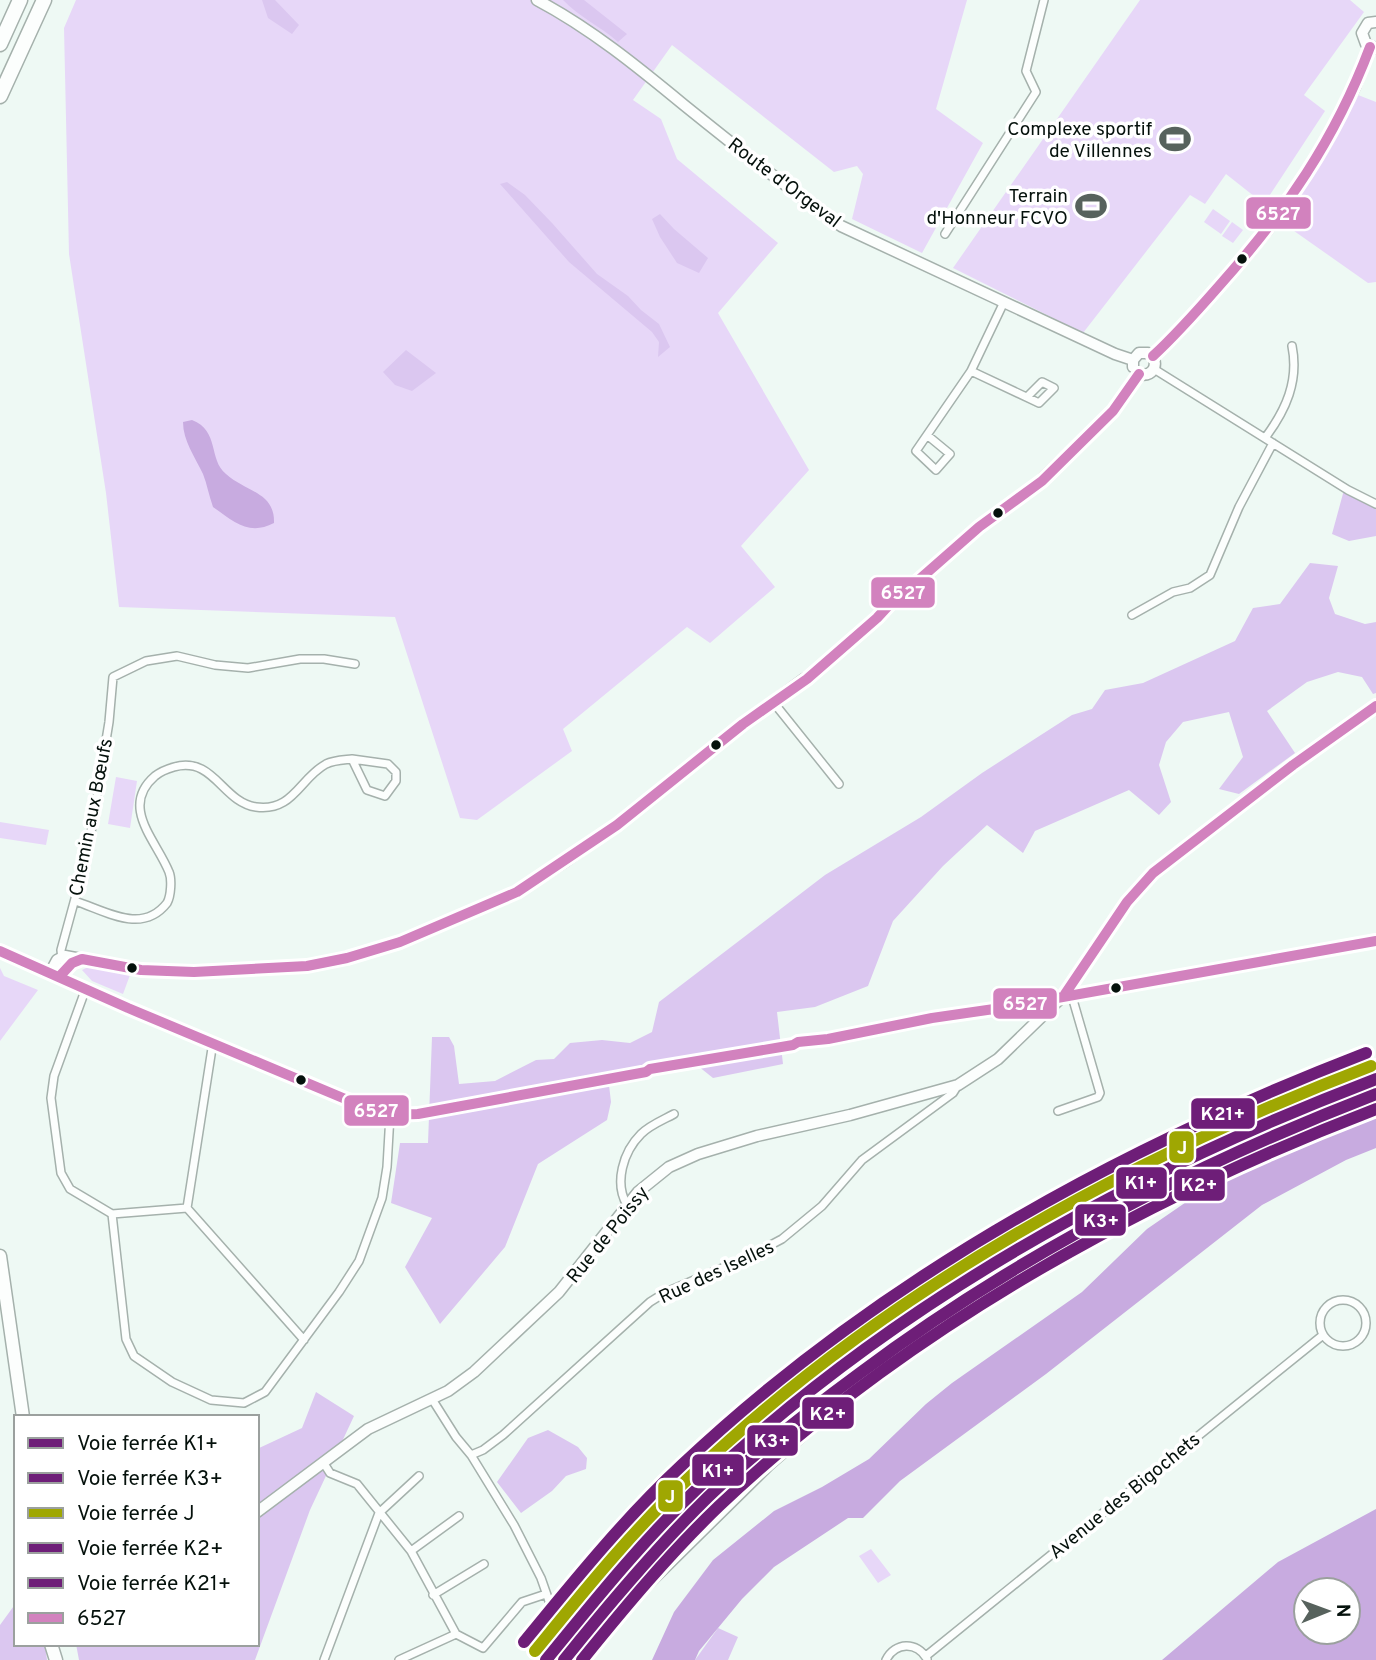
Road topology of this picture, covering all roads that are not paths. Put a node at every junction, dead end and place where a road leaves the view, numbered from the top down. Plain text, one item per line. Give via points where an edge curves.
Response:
1 (20, 0) edge
2 (44, 0) edge
3 (537, 0) edge
4 (1044, 0) edge
5 (1376, 22) edge
6 (0, 44) edge
7 (1373, 48) edge
8 (0, 96) edge
9 (945, 234) dead end
10 (1004, 302) junction
11 (1292, 346) dead end
12 (1153, 356) junction
13 (1133, 360) junction
14 (1154, 369) junction
15 (971, 371) junction
16 (1139, 374) junction
17 (1027, 397) dead end
18 (927, 435) junction
19 (1265, 438) junction
20 (1273, 443) junction
21 (1376, 504) edge
22 (1132, 615) dead end
23 (355, 664) dead end
24 (774, 703) junction
25 (1376, 706) edge
26 (352, 759) junction
27 (839, 784) dead end
28 (75, 901) junction
29 (1376, 941) edge
30 (0, 951) edge
31 (61, 957) junction
32 (82, 959) junction
33 (59, 973) junction
34 (72, 981) joint
35 (86, 988) junction
36 (1068, 994) junction
37 (213, 1042) junction
38 (958, 1084) junction
39 (1376, 1096) edge
40 (1058, 1111) dead end
41 (674, 1114) dead end
42 (390, 1115) junction
43 (627, 1205) junction
44 (187, 1208) junction
45 (112, 1214) junction
46 (0, 1256) edge
47 (1376, 1317) edge
48 (1365, 1319) junction
49 (1323, 1335) junction
50 (304, 1339) junction
51 (432, 1399) junction
52 (23, 1415) edge
53 (471, 1455) junction
54 (323, 1462) junction
55 (419, 1476) dead end
56 (259, 1510) edge
57 (379, 1513) junction
58 (458, 1516) dead end
59 (411, 1551) junction
60 (484, 1564) dead end
61 (546, 1594) junction
62 (433, 1595) junction
63 (560, 1625) tunnel mouth
64 (456, 1634) junction
65 (575, 1637) dead end
66 (927, 1658) edge
67 (324, 1660) edge
68 (399, 1660) edge
69 (886, 1660) edge

1 - 6 highway
2 - 8 highway
3 - 10 street, Route d'Orgeval via 639,69 841,226
4 - 9 street via 1026,71 1036,92
5 - 7 street via 1368,23 1362,33 1363,41
7 - 12 street via 1325,145 1282,212
10 - 13 street, Route d'Orgeval
10 - 15 street
11 - 19 street via 1295,366 1286,409
12 - 13 street via 1142,352
12 - 14 street
13 - 16 street
14 - 16 street
14 - 19 street
15 - 17 street
15 - 18 street
16 - 24 street via 1113,411 1042,481 979,527
18 - 18 street via 916,451 936,470 950,454
19 - 20 street
20 - 21 street
20 - 22 street via 1210,575
23 - 28 street, Chemin aux Bœufs via 300,659 248,668 177,656 146,661 113,677 88,851
24 - 27 street
24 - 32 street via 555,868 501,900 400,942 307,966 194,972 141,970
25 - 36 street, Rue de Poissy via 1153,873 1127,902
26 - 26 street via 367,790 385,796 396,781 396,772 388,764
26 - 28 street via 323,766 281,805 262,808 248,806 206,770 186,764 157,774 142,793 140,811 143,826 171,874 169,899 155,916 140,920
28 - 31 street, Chemin aux Bœufs
29 - 36 street
30 - 33 street
31 - 32 street
31 - 33 street
31 - 33 street, Chemin aux Bœufs via 55,962
32 - 33 street
33 - 34 street
34 - 35 street
35 - 37 street
35 - 45 street via 54,1076 51,1098 61,1173 70,1189
36 - 38 street, Rue de Poissy via 998,1059
36 - 40 street via 1100,1093
36 - 42 street via 418,1114
37 - 42 street
37 - 44 street
38 - 43 street, Rue de Poissy via 698,1154 668,1167
38 - 53 street, Rue des Iselles via 953,1093 862,1160 796,1230 650,1303 503,1435
39 - 65 street via 1261,1140 1097,1222 1097,1233 1089,1243 944,1329 826,1417 627,1607 584,1643
41 - 43 street via 642,1133 629,1152 620,1184
42 - 50 street via 387,1167 373,1226 354,1270
43 - 51 street, Rue de Poissy via 559,1292 474,1372
44 - 45 street
44 - 50 street
45 - 50 street via 126,1339 134,1356 172,1382 211,1399 244,1403 265,1392
46 - 52 main road
47 - 48 street
48 - 49 street via 1363,1334 1351,1345 1335,1345
48 - 49 street via 1353,1302 1332,1303 1322,1314
49 - 66 street, Avenue des Bigochets
51 - 53 street
51 - 54 street, Rue de Poissy via 368,1429
53 - 61 street via 534,1561
54 - 56 street, Rue de Poissy
54 - 57 street via 330,1473 357,1484
55 - 57 street
57 - 59 street
57 - 67 street
58 - 59 street
59 - 62 street
60 - 62 street
61 - 63 street
61 - 64 street via 522,1602 483,1647
62 - 64 street
64 - 68 street
66 - 69 street, Avenue des Bigochets via 906,1645 893,1650

